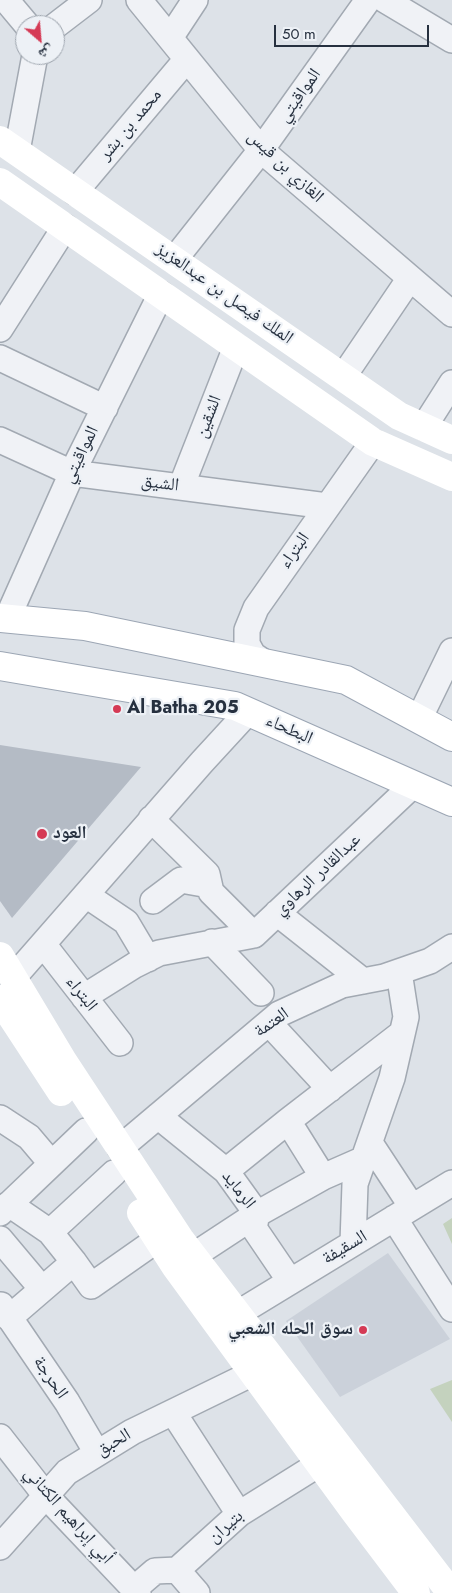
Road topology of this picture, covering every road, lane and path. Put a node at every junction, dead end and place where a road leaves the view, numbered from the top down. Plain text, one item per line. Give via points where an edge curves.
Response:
1 (6, 0) edge
2 (89, 0) edge
3 (139, 0) edge
4 (195, 0) edge
5 (368, 0) edge
6 (384, 0) edge
7 (19, 15) edge
8 (65, 18) edge
9 (170, 38) junction
10 (452, 40) edge
11 (187, 59) junction
12 (32, 65) edge
13 (8, 146) edge
14 (262, 150) junction
15 (0, 182) edge
16 (75, 192) junction
17 (65, 227) junction
18 (174, 260) junction
19 (410, 278) junction
20 (161, 294) junction
21 (452, 314) edge
22 (0, 329) edge
23 (236, 347) junction
24 (0, 358) edge
25 (343, 377) junction
26 (452, 383) edge
27 (105, 408) junction
28 (424, 427) junction
29 (0, 440) edge
30 (452, 440) edge
31 (373, 442) junction
32 (72, 473) junction
33 (452, 477) edge
34 (181, 487) junction
35 (327, 506) junction
36 (4, 618) edge
37 (452, 651) edge
38 (265, 663) junction
39 (0, 666) edge
40 (248, 712) junction
41 (419, 719) junction
42 (452, 737) edge
43 (412, 785) junction
44 (452, 802) edge
45 (152, 819) junction
46 (209, 885) junction
47 (86, 895) junction
48 (153, 901) dead end
49 (277, 913) junction
50 (254, 935) junction
51 (212, 942) junction
52 (42, 944) junction
53 (452, 947) edge
54 (148, 959) junction
55 (399, 972) junction
56 (363, 981) junction
57 (3, 986) edge
58 (261, 994) dead end
59 (84, 997) junction
60 (269, 1023) junction
61 (402, 1033) junction
62 (120, 1043) dead end
63 (330, 1089) junction
64 (158, 1116) junction
65 (0, 1118) edge
66 (288, 1121) junction
67 (86, 1131) junction
68 (367, 1151) junction
69 (117, 1160) junction
70 (51, 1164) junction
71 (226, 1172) junction
72 (322, 1177) junction
73 (452, 1183) edge
74 (5, 1208) edge
75 (403, 1213) junction
76 (257, 1214) junction
77 (50, 1232) junction
78 (0, 1238) edge
79 (158, 1239) junction
80 (353, 1243) junction
81 (193, 1256) junction
82 (74, 1262) junction
83 (290, 1282) junction
84 (42, 1289) junction
85 (452, 1309) edge
86 (5, 1311) edge
87 (237, 1314) junction
88 (253, 1373) junction
89 (172, 1412) junction
90 (0, 1437) edge
91 (97, 1454) junction
92 (319, 1464) junction
93 (46, 1496) junction
94 (239, 1514) junction
95 (0, 1547) edge
96 (177, 1570) junction
97 (136, 1591) edge
98 (408, 1591) edge
99 (197, 1593) edge
100 (451, 1593) edge

1 - 7 street
2 - 8 street
3 - 9 street, الغازي بن قيس
4 - 9 street
5 - 14 street, المواقيتي
6 - 10 street
9 - 11 street, الغازي بن قيس
11 - 14 street, الغازي بن قيس
11 - 16 street, محمد بن بشر
12 - 13 street
13 - 16 street, الملك فيصل بن عبدالعزيز
14 - 18 street, المواقيتي
14 - 19 street, الغازي بن قيس
15 - 17 street, الملك فيصل بن عبدالعزيز
16 - 18 street, الملك فيصل بن عبدالعزيز
17 - 20 street, الملك فيصل بن عبدالعزيز
17 - 22 street
18 - 25 street, الملك فيصل بن عبدالعزيز
19 - 21 street, الغازي بن قيس
19 - 25 street
20 - 23 street, الملك فيصل بن عبدالعزيز
20 - 27 street, المواقيتي
23 - 31 street, الملك فيصل بن عبدالعزيز
23 - 34 street, الشقين
24 - 27 street
25 - 28 street, الملك فيصل بن عبدالعزيز via 399,416
26 - 28 street
27 - 32 street, المواقيتي
28 - 30 street, الملك فيصل بن عبدالعزيز
29 - 32 street, الشيق
31 - 33 street, الملك فيصل بن عبدالعزيز
31 - 35 street, البتراء
32 - 34 street, الشيق
32 - 36 street, المواقيتي
34 - 35 street, الشيق
35 - 38 street, البتراء via 256,608 247,630 247,644 253,655
36 - 38 street via 85,626
37 - 41 street
38 - 41 street via 346,680
39 - 40 street, البطحاء via 235,706
40 - 43 street, البطحاء
40 - 45 street
41 - 42 street
43 - 44 street, البطحاء
43 - 49 street, عبدالقادر الرهاوي
45 - 46 street via 207,874
45 - 47 street
46 - 48 street via 181,880
46 - 50 street via 211,892
47 - 52 street
47 - 54 street via 126,922
49 - 50 street, عبدالقادر الرهاوي
49 - 56 street
50 - 51 street
51 - 54 street via 159,953
51 - 58 street
52 - 57 street
52 - 59 street, البتراء
53 - 55 street, العتمة via 430,961
54 - 59 street
55 - 56 street, العتمة
55 - 61 street via 406,1017
56 - 60 street, العتمة via 342,985 279,1014
57 - 67 street
57 - 69 street via 63,1061
59 - 62 street, البتراء
60 - 63 street
60 - 64 street, العتمة
61 - 63 street
61 - 68 street via 392,1078
63 - 66 street
64 - 69 street, العتمة
64 - 71 street, الرمايد
65 - 70 street via 29,1137
66 - 71 street
66 - 72 street
67 - 69 street
67 - 70 street
68 - 72 street
68 - 75 street
68 - 80 street via 355,1184
69 - 77 street, العتمة
69 - 79 street
69 - 81 street
70 - 74 street
71 - 76 street, الرمايد
72 - 76 street
73 - 75 street, السقيفة
74 - 77 street
75 - 80 street, السقيفة
75 - 85 street
76 - 81 street
76 - 83 street, الرمايد via 254,1228
77 - 82 street
78 - 84 street
79 - 82 street via 91,1286
79 - 88 street
80 - 83 street, السقيفة
81 - 87 street
82 - 84 street
83 - 87 street, السقيفة
84 - 86 street
86 - 91 street, الحرجة via 67,1402
87 - 100 street
88 - 89 street, الحبق
88 - 92 street
89 - 91 street, الحبق
89 - 94 street
90 - 93 street, أبي إبراهيم الكتاني
91 - 93 street, الحبق via 67,1472
92 - 94 street, بتيران
92 - 98 street
93 - 95 street, الحبق
93 - 97 street, أبي إبراهيم الكتاني
94 - 96 street, بتيران
96 - 97 street via 155,1572
96 - 99 street

